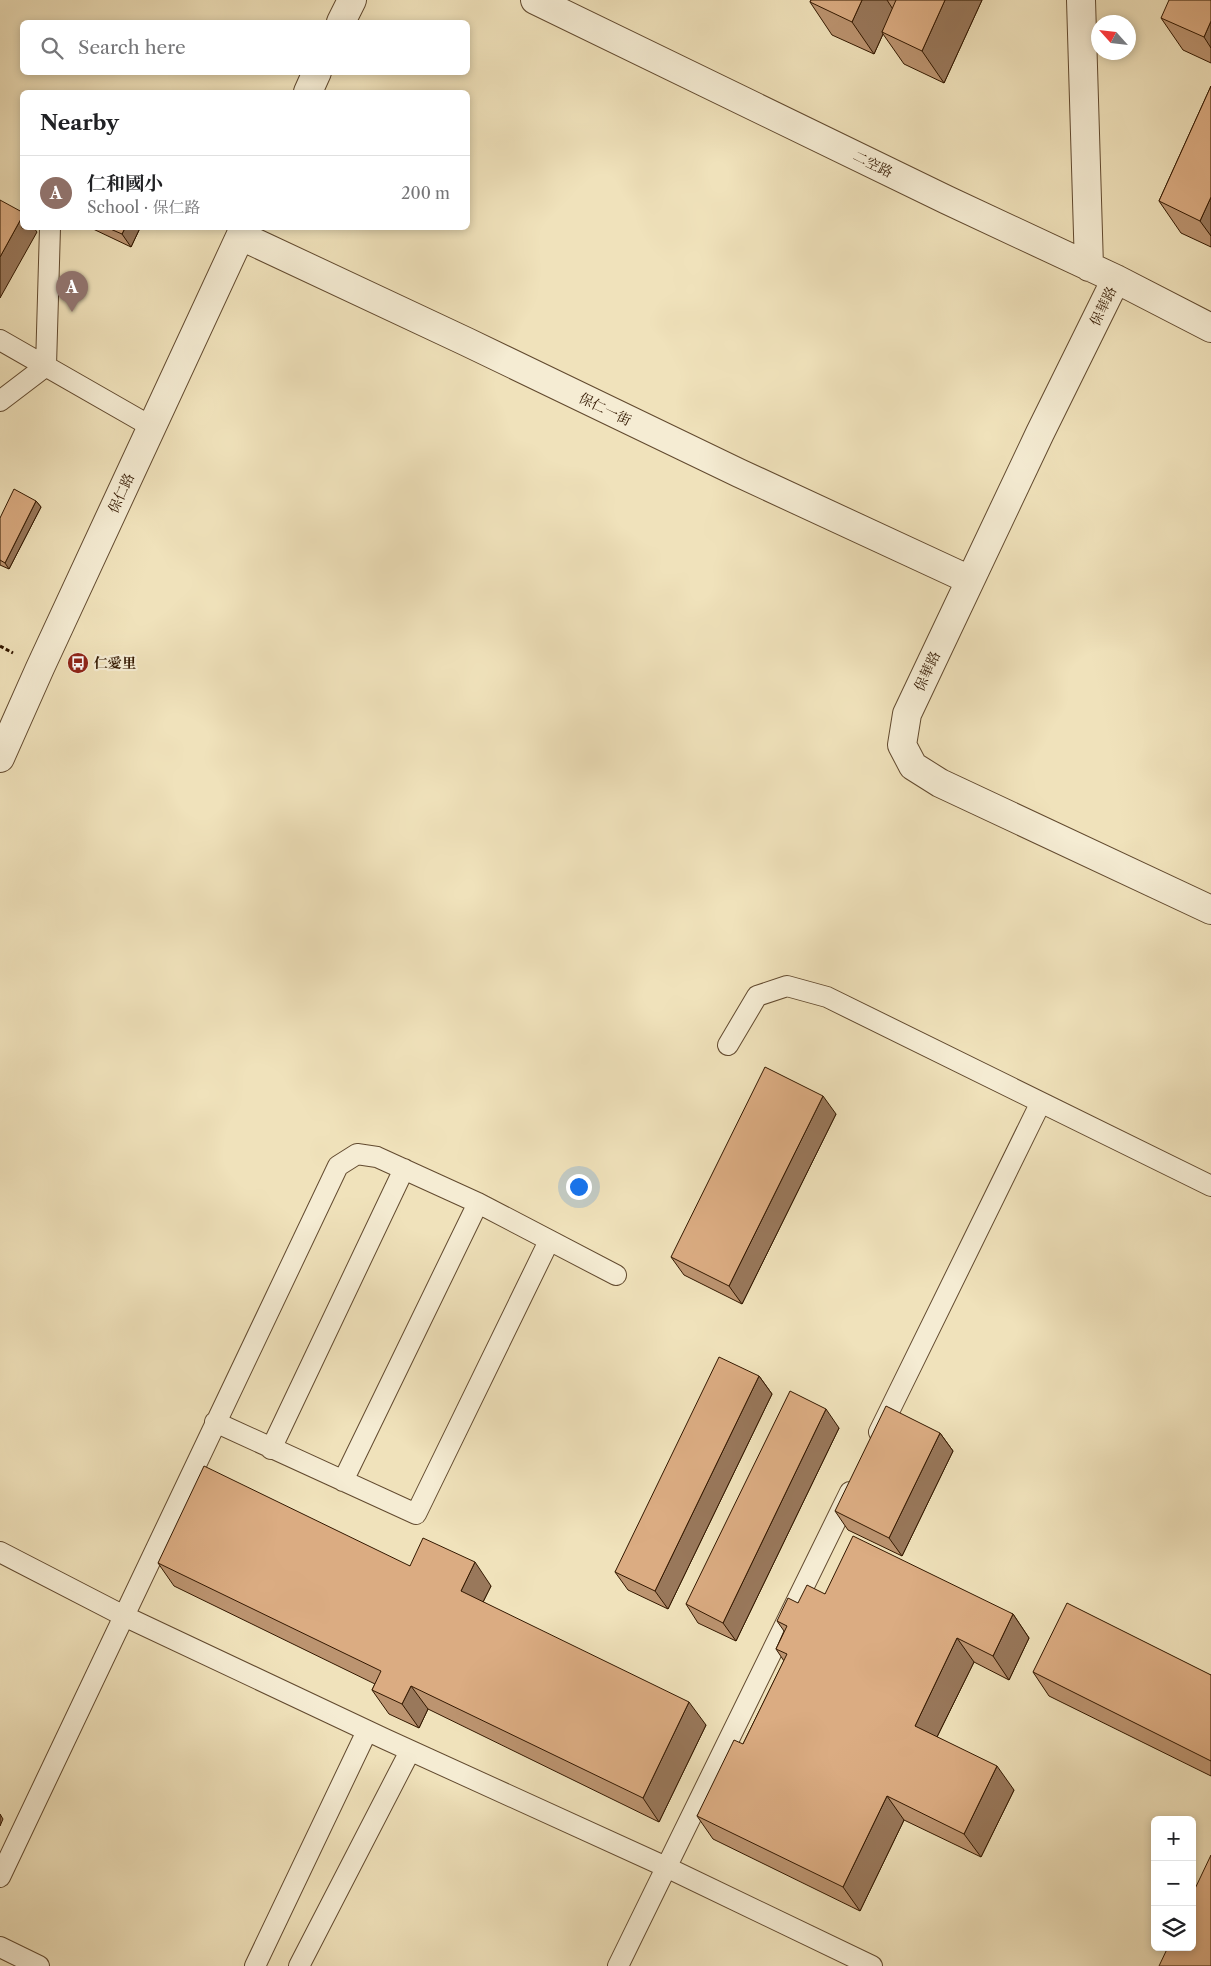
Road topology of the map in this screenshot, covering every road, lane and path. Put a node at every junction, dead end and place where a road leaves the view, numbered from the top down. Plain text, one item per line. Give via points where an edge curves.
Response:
1 (352, 0) edge
2 (535, 0) edge
3 (1081, 0) edge
4 (342, 20) edge
5 (316, 75) edge
6 (309, 90) edge
7 (50, 230) edge
8 (243, 232) edge
9 (1089, 267) junction
10 (1116, 279) junction
11 (1211, 328) edge
12 (0, 340) edge
13 (46, 366) junction
14 (0, 401) edge
15 (152, 427) junction
16 (970, 580) junction
17 (0, 758) edge
18 (1211, 910) edge
19 (728, 1045) dead end
20 (1040, 1104) junction
21 (404, 1169) junction
22 (1211, 1186) edge
23 (478, 1203) junction
24 (549, 1241) junction
25 (616, 1275) dead end
26 (215, 1422) junction
27 (271, 1449) junction
28 (870, 1450) edge
29 (857, 1477) edge
30 (343, 1481) junction
31 (0, 1552) edge
32 (124, 1616) junction
33 (367, 1731) junction
34 (410, 1751) junction
35 (666, 1867) junction
36 (0, 1877) edge
37 (0, 1947) edge
38 (842, 1960) edge
39 (40, 1966) edge
40 (255, 1966) edge
41 (299, 1966) edge
42 (618, 1966) edge
43 (872, 1966) edge

1 - 4 street
2 - 9 street, 二空路
3 - 9 street
5 - 6 street
7 - 13 lane
8 - 15 street, 保仁路
8 - 16 street, 保仁一街 via 730,469
9 - 10 street, 二空路
10 - 11 street, 二空路
10 - 16 street, 保華路
12 - 13 lane
13 - 14 lane
13 - 15 lane
15 - 17 street, 保仁路
16 - 18 street, 保華路 via 907,714 902,746 913,766 940,784
19 - 20 lane via 757,996 787,986 827,997
20 - 22 lane
20 - 28 lane
21 - 23 lane
21 - 26 lane via 378,1158 357,1154 338,1166
21 - 27 lane
23 - 24 lane
23 - 30 lane
24 - 25 lane
24 - 30 lane via 416,1514
26 - 27 lane
26 - 32 lane
27 - 30 lane
29 - 35 lane
31 - 32 lane
32 - 33 lane
32 - 36 lane
33 - 34 lane
33 - 40 lane
34 - 35 lane
34 - 41 lane
35 - 38 lane
35 - 42 lane
37 - 39 lane
38 - 43 lane

